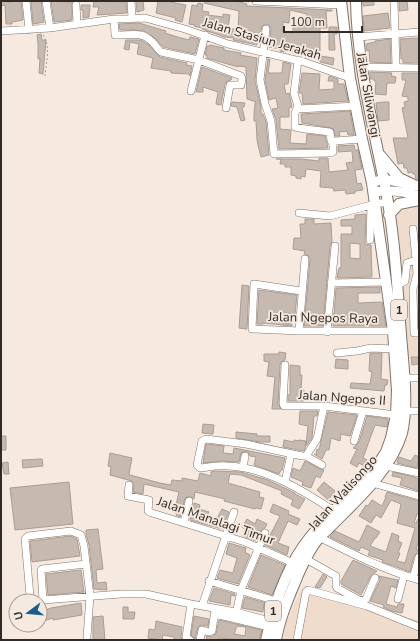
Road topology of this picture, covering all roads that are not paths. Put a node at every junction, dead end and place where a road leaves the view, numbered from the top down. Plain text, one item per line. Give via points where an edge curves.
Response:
1 (26, 1) edge
2 (46, 1) edge
3 (131, 1) edge
4 (256, 1) edge
5 (356, 1) edge
6 (394, 1) edge
7 (341, 3) edge
8 (76, 5) dead end
9 (132, 18) junction
10 (114, 19) junction
11 (77, 23) junction
12 (46, 28) junction
13 (266, 29) dead end
14 (29, 30) junction
15 (1, 31) edge
16 (419, 32) edge
17 (395, 34) junction
18 (205, 35) junction
19 (358, 37) junction
20 (264, 52) junction
21 (199, 60) junction
22 (298, 60) junction
23 (362, 67) junction
24 (396, 67) junction
25 (419, 68) edge
26 (350, 78) junction
27 (191, 91) dead end
28 (356, 106) junction
29 (226, 108) dead end
30 (298, 109) junction
31 (362, 139) junction
32 (333, 144) junction
33 (377, 152) junction
34 (383, 179) junction
35 (416, 185) edge
36 (373, 188) junction
37 (386, 190) junction
38 (419, 196) edge
39 (419, 200) edge
40 (388, 202) junction
41 (373, 204) junction
42 (299, 213) dead end
43 (389, 215) junction
44 (413, 229) dead end
45 (370, 240) dead end
46 (335, 246) dead end
47 (305, 258) dead end
48 (417, 260) edge
49 (418, 274) edge
50 (387, 282) junction
51 (331, 283) junction
52 (397, 285) junction
53 (301, 291) junction
54 (299, 332) junction
55 (327, 332) junction
56 (397, 332) junction
57 (418, 333) edge
58 (394, 349) junction
59 (338, 354) dead end
60 (285, 365) dead end
61 (419, 378) edge
62 (402, 381) junction
63 (324, 406) junction
64 (419, 410) edge
65 (363, 411) junction
66 (400, 413) junction
67 (354, 441) dead end
68 (291, 454) junction
69 (245, 456) dead end
70 (306, 456) junction
71 (322, 465) dead end
72 (386, 466) junction
73 (243, 467) junction
74 (419, 473) edge
75 (285, 482) junction
76 (372, 483) junction
77 (128, 485) dead end
78 (419, 496) edge
79 (189, 501) dead end
80 (334, 511) junction
81 (234, 512) dead end
82 (184, 523) junction
83 (265, 533) dead end
84 (226, 536) junction
85 (319, 537) junction
86 (260, 548) junction
87 (419, 557) edge
88 (306, 559) junction
89 (293, 563) junction
90 (86, 564) junction
91 (404, 575) junction
92 (375, 578) dead end
93 (416, 579) edge
94 (209, 581) junction
95 (294, 586) junction
96 (241, 590) junction
97 (307, 590) junction
98 (30, 593) edge
99 (43, 593) edge
100 (90, 596) junction
101 (398, 599) dead end
102 (48, 600) edge
103 (276, 601) junction
104 (191, 604) junction
105 (202, 606) junction
106 (215, 611) junction
107 (235, 615) junction
108 (269, 624) junction
109 (419, 627) edge
110 (88, 638) dead end
111 (190, 640) edge
112 (200, 640) edge
113 (266, 640) edge
114 (276, 640) edge
115 (297, 640) edge

1 - 14 street
2 - 12 street
3 - 9 street
4 - 7 street
5 - 19 highway, Jalan Siliwangi / 1
6 - 17 street
7 - 26 highway, Jalan Siliwangi / 1
8 - 11 street
9 - 10 street, Jalan Stasiun Jerakah
9 - 18 street, Jalan Stasiun Jerakah via 146,18
10 - 11 street, Jalan Stasiun Jerakah
10 - 21 street via 116,35 145,37 161,52
11 - 12 street, Jalan Stasiun Jerakah
12 - 14 street, Jalan Stasiun Jerakah
13 - 20 street
14 - 15 street, Jalan Stasiun Jerakah
16 - 17 street
17 - 19 street
17 - 24 street
18 - 20 street, Jalan Stasiun Jerakah via 228,44
18 - 21 street
19 - 23 highway, Jalan Siliwangi / 1
20 - 22 street, Jalan Stasiun Jerakah
20 - 32 street via 260,80 271,121 275,155 331,153
21 - 27 street
21 - 29 street via 241,76 241,85 230,85
22 - 26 street, Jalan Stasiun Jerakah
22 - 30 street via 294,93
23 - 24 street
23 - 33 highway, Jalan Siliwangi / 1
24 - 25 street
26 - 28 highway, Jalan Siliwangi / 1
28 - 30 street
28 - 31 highway, Jalan Siliwangi / 1
30 - 32 street via 295,125 298,128 330,132
31 - 32 street via 338,141
31 - 36 highway, Jalan Siliwangi / 1
33 - 34 highway, Jalan Siliwangi / 1
33 - 35 highway via 399,178
34 - 35 main road
34 - 36 main road
34 - 37 highway, Jalan Siliwangi / 1
36 - 37 main road
36 - 41 highway, Jalan Walisongo / 1
37 - 38 main road
37 - 40 highway, Jalan Walisongo / 1
39 - 43 highway via 399,204
40 - 41 street
40 - 43 highway, Jalan Walisongo / 1
41 - 42 street via 330,216
41 - 45 street
41 - 50 highway, Jalan Walisongo / 1
43 - 52 highway, Jalan Walisongo / 1
44 - 48 street
46 - 51 street
47 - 53 street
48 - 49 street
48 - 52 street via 407,263 405,281
49 - 57 street via 413,289
50 - 51 street
50 - 56 highway, Jalan Walisongo / 1
51 - 55 street
52 - 56 highway, Jalan Walisongo / 1
53 - 54 street
53 - 54 street, Jalan Ngepos Raya via 254,284 252,329
54 - 55 street, Jalan Ngepos Raya
55 - 56 street, Jalan Ngepos Raya
56 - 57 street, Jalan Ngepos Raya
56 - 58 highway, Jalan Walisongo / 1
56 - 62 highway, Jalan Walisongo / 1
58 - 59 street via 371,348
58 - 62 highway, Jalan Walisongo / 1
60 - 63 street, Jalan Ngepos II via 283,404
61 - 62 street
62 - 66 highway, Jalan Walisongo / 1
63 - 65 street, Jalan Ngepos II
63 - 70 street via 317,439
64 - 66 street, Jalan Ngepos II
65 - 66 street, Jalan Ngepos II
65 - 67 street
66 - 72 highway, Jalan Walisongo / 1 via 402,430 399,443
66 - 80 highway, Jalan Walisongo / 1 via 386,452 378,464
68 - 70 street
68 - 73 street via 246,444 206,439 202,441 197,465 199,468
68 - 75 street
69 - 73 street
70 - 71 street
72 - 74 street
72 - 76 highway, Jalan Walisongo / 1
73 - 75 street
75 - 80 street
76 - 78 street
76 - 85 highway, Jalan Walisongo / 1
77 - 82 street, Jalan Manalagi Timur via 128,496 149,500 148,511
79 - 82 street
80 - 89 highway, Jalan Walisongo / 1 via 310,537
81 - 84 street
82 - 84 street, Jalan Manalagi Timur
83 - 86 street
84 - 86 street, Jalan Manalagi Timur
84 - 94 street
85 - 88 highway, Jalan Walisongo / 1
85 - 91 street
86 - 89 street, Jalan Manalagi Timur
86 - 96 street
87 - 93 street
88 - 92 street via 336,576 337,588 363,601
88 - 95 highway, Jalan Walisongo / 1
89 - 103 highway, Jalan Walisongo / 1
90 - 98 street via 83,539 78,533 71,531 27,537 25,539
90 - 99 street via 42,569
90 - 100 street
91 - 93 street
91 - 101 street
94 - 96 street
94 - 105 street
95 - 97 street
95 - 114 highway, Jalan Walisongo / 1 via 284,607
96 - 103 street
96 - 107 street
97 - 109 street via 367,606
97 - 115 street
100 - 102 street
100 - 104 street via 146,594
100 - 110 street
103 - 108 highway, Jalan Walisongo / 1
104 - 105 street
104 - 111 street via 186,638
105 - 106 street
106 - 107 street
106 - 112 street via 212,631 202,630
107 - 108 street
108 - 113 highway, Jalan Walisongo / 1

